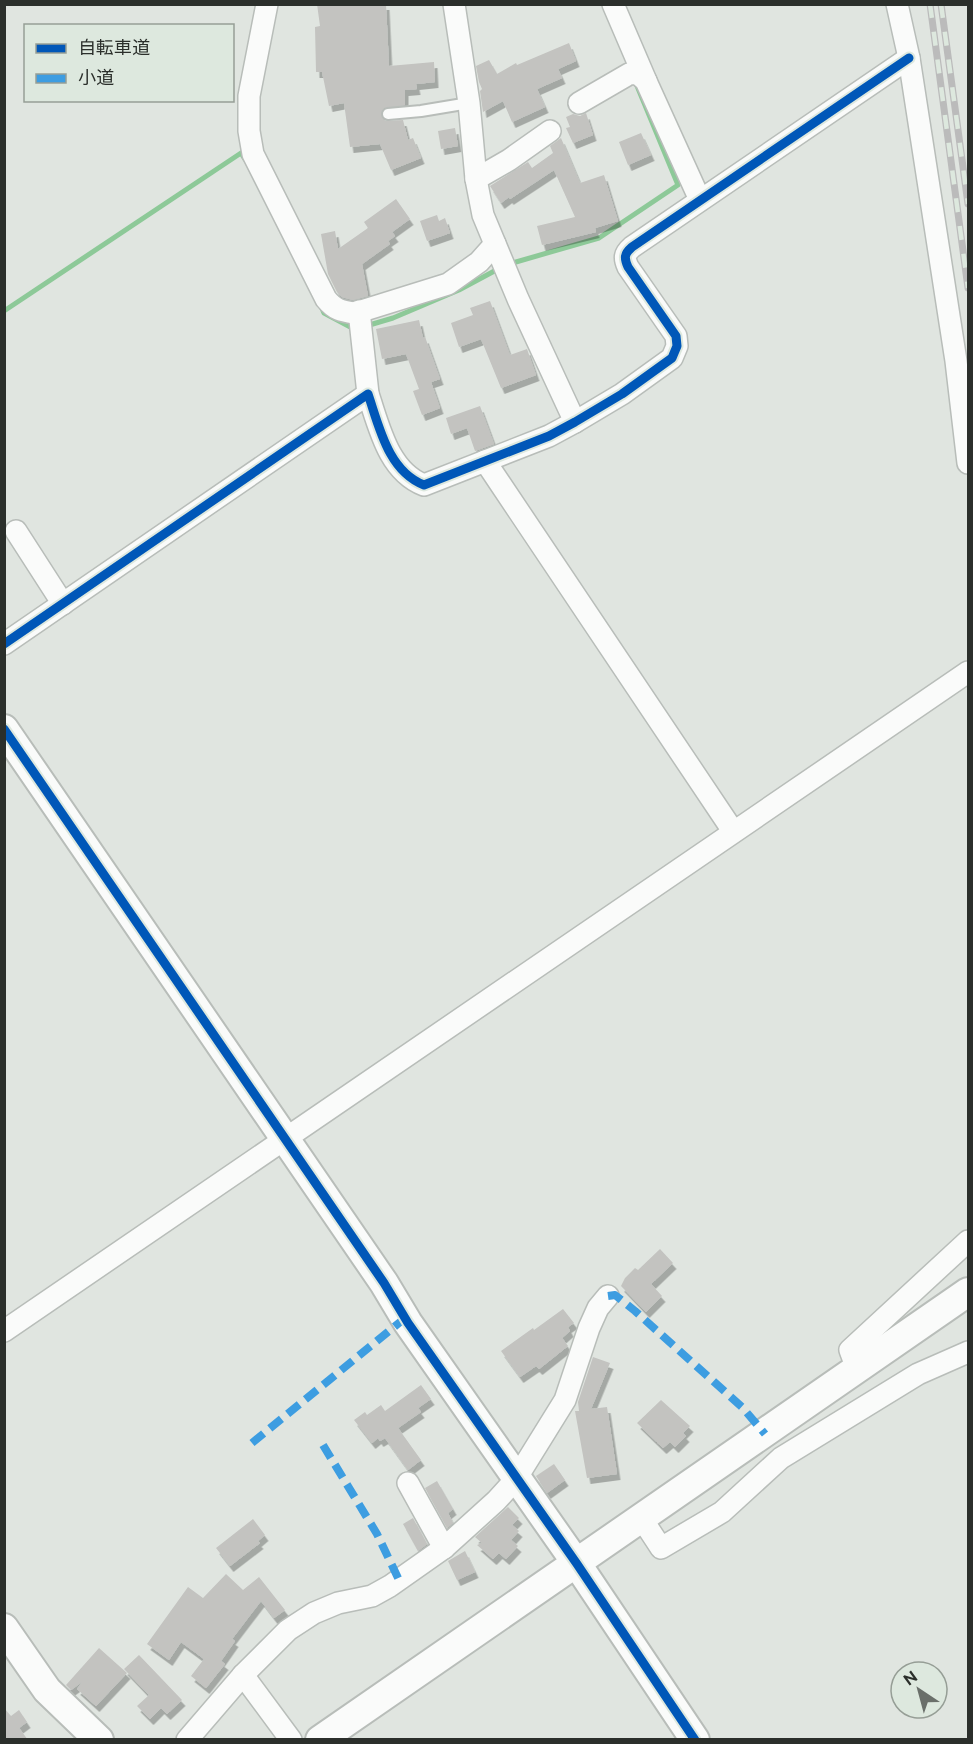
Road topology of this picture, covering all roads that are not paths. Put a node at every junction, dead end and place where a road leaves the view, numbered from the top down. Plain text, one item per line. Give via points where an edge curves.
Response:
1 (267, 4) edge
2 (454, 4) edge
3 (613, 4) edge
4 (897, 4) edge
5 (909, 58) junction
6 (646, 81) junction
7 (469, 103) junction
8 (579, 103) dead end
9 (388, 114) dead end
10 (550, 131) dead end
11 (476, 179) junction
12 (700, 200) junction
13 (502, 258) junction
14 (359, 311) junction
15 (368, 394) junction
16 (575, 422) junction
17 (485, 461) junction
18 (969, 463) edge
19 (16, 531) dead end
20 (63, 604) junction
21 (4, 644) edge
22 (969, 672) edge
23 (4, 729) edge
24 (734, 831) junction
25 (285, 1139) junction
26 (969, 1241) edge
27 (969, 1292) edge
28 (609, 1296) dead end
29 (4, 1331) edge
30 (969, 1352) edge
31 (857, 1370) junction
32 (516, 1479) junction
33 (408, 1483) dead end
34 (642, 1519) junction
35 (444, 1548) junction
36 (577, 1564) junction
37 (4, 1628) edge
38 (243, 1675) junction
39 (99, 1740) edge
40 (187, 1740) edge
41 (291, 1740) edge
42 (320, 1740) edge
43 (695, 1740) edge

1 - 14 street via 249,96 253,154 326,299 338,311
2 - 7 street
3 - 6 street
4 - 5 street
5 - 12 street
5 - 18 street
6 - 8 street via 637,74 628,74
6 - 12 street
7 - 9 lane
7 - 11 street
10 - 11 street
11 - 13 street via 483,215
12 - 16 street via 632,247 624,259 676,336 672,358
13 - 14 street via 479,262 448,284
13 - 16 street
14 - 15 street
15 - 17 street via 393,458 417,482 424,485
15 - 20 street
16 - 17 street
17 - 24 street
19 - 20 street
20 - 21 street
22 - 24 street
23 - 25 street
24 - 25 street
25 - 29 street
25 - 32 street
26 - 31 street via 850,1350
27 - 31 street
28 - 32 street via 589,1328 565,1400
30 - 34 street via 918,1374 781,1458 722,1512 661,1548
31 - 34 street
32 - 35 street
32 - 36 street
33 - 35 street
34 - 36 street
35 - 38 street via 372,1596 314,1612 288,1630
36 - 42 street
36 - 43 street
37 - 39 street via 47,1690
38 - 40 street
38 - 41 street

